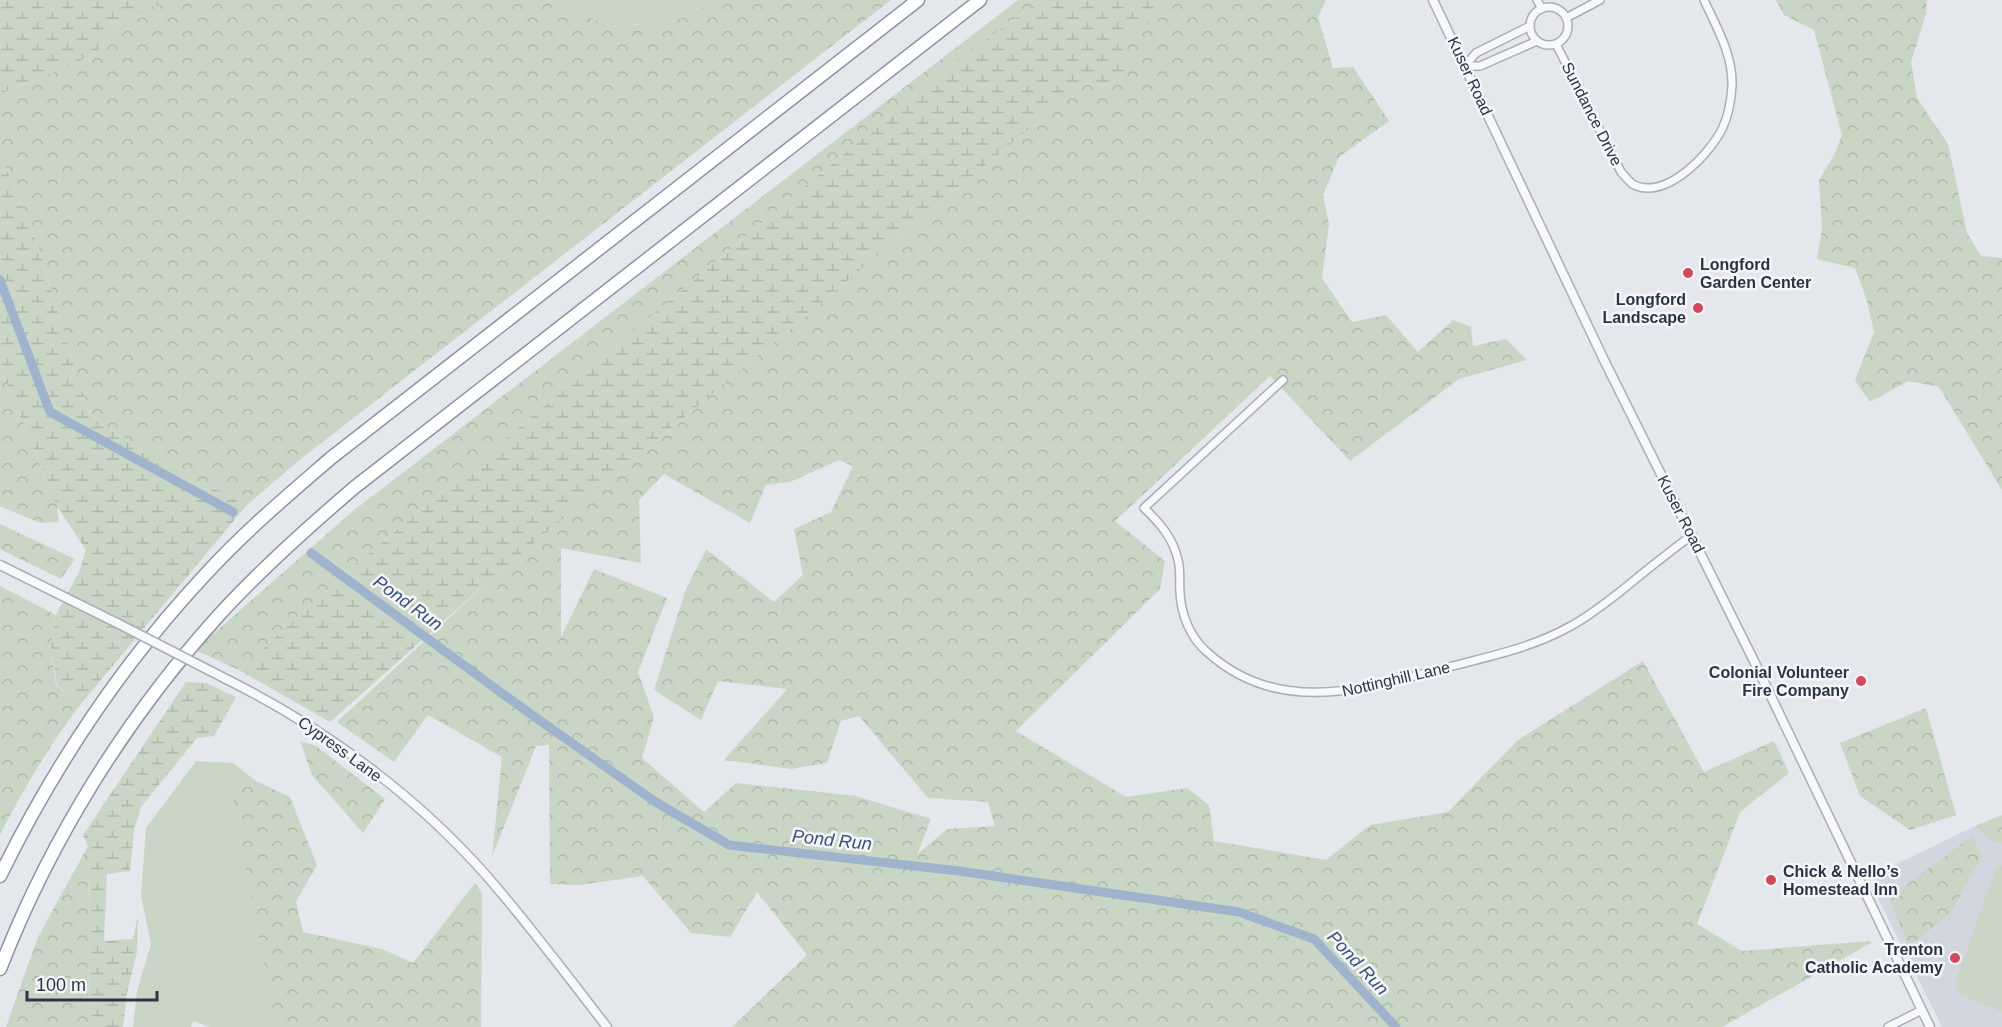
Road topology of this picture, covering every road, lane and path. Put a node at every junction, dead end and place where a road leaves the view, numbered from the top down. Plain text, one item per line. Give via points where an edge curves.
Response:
1 (918, 0) edge
2 (980, 0) edge
3 (1433, 0) edge
4 (1537, 0) edge
5 (1600, 0) edge
6 (1704, 0) edge
7 (1542, 9) junction
8 (1566, 18) junction
9 (1530, 26) junction
10 (1537, 41) junction
11 (1556, 44) junction
12 (1465, 66) junction
13 (1283, 380) dead end
14 (1692, 535) junction
15 (0, 565) edge
16 (0, 876) edge
17 (0, 969) edge
18 (1922, 1010) junction
19 (607, 1027) edge
20 (1888, 1027) edge
21 (1930, 1027) edge

1 - 16 highway via 331,458 253,526 179,604 114,683 38,802
2 - 17 highway via 355,488 246,587 169,674 113,752 56,849
3 - 12 street, Kuser Road
4 - 7 street
5 - 8 street
6 - 11 street, Sundance Drive via 1729,60 1729,111 1705,155 1661,185 1633,184 1621,172
7 - 8 street via 1554,8
7 - 9 street via 1533,15
8 - 11 street, Sundance Drive via 1567,33
9 - 10 street
9 - 12 street via 1476,53
10 - 11 street, Sundance Drive
10 - 12 street via 1480,66
12 - 14 street, Kuser Road
13 - 14 street, Nottinghill Lane via 1144,508 1161,525 1175,549 1181,603 1190,631 1222,664 1254,681 1298,692 1347,691 1533,644 1593,612
14 - 18 street, Kuser Road
15 - 19 street, Cypress Lane, bridge via 228,680 337,745 436,825 502,894
18 - 20 street
18 - 21 street, Kuser Road

